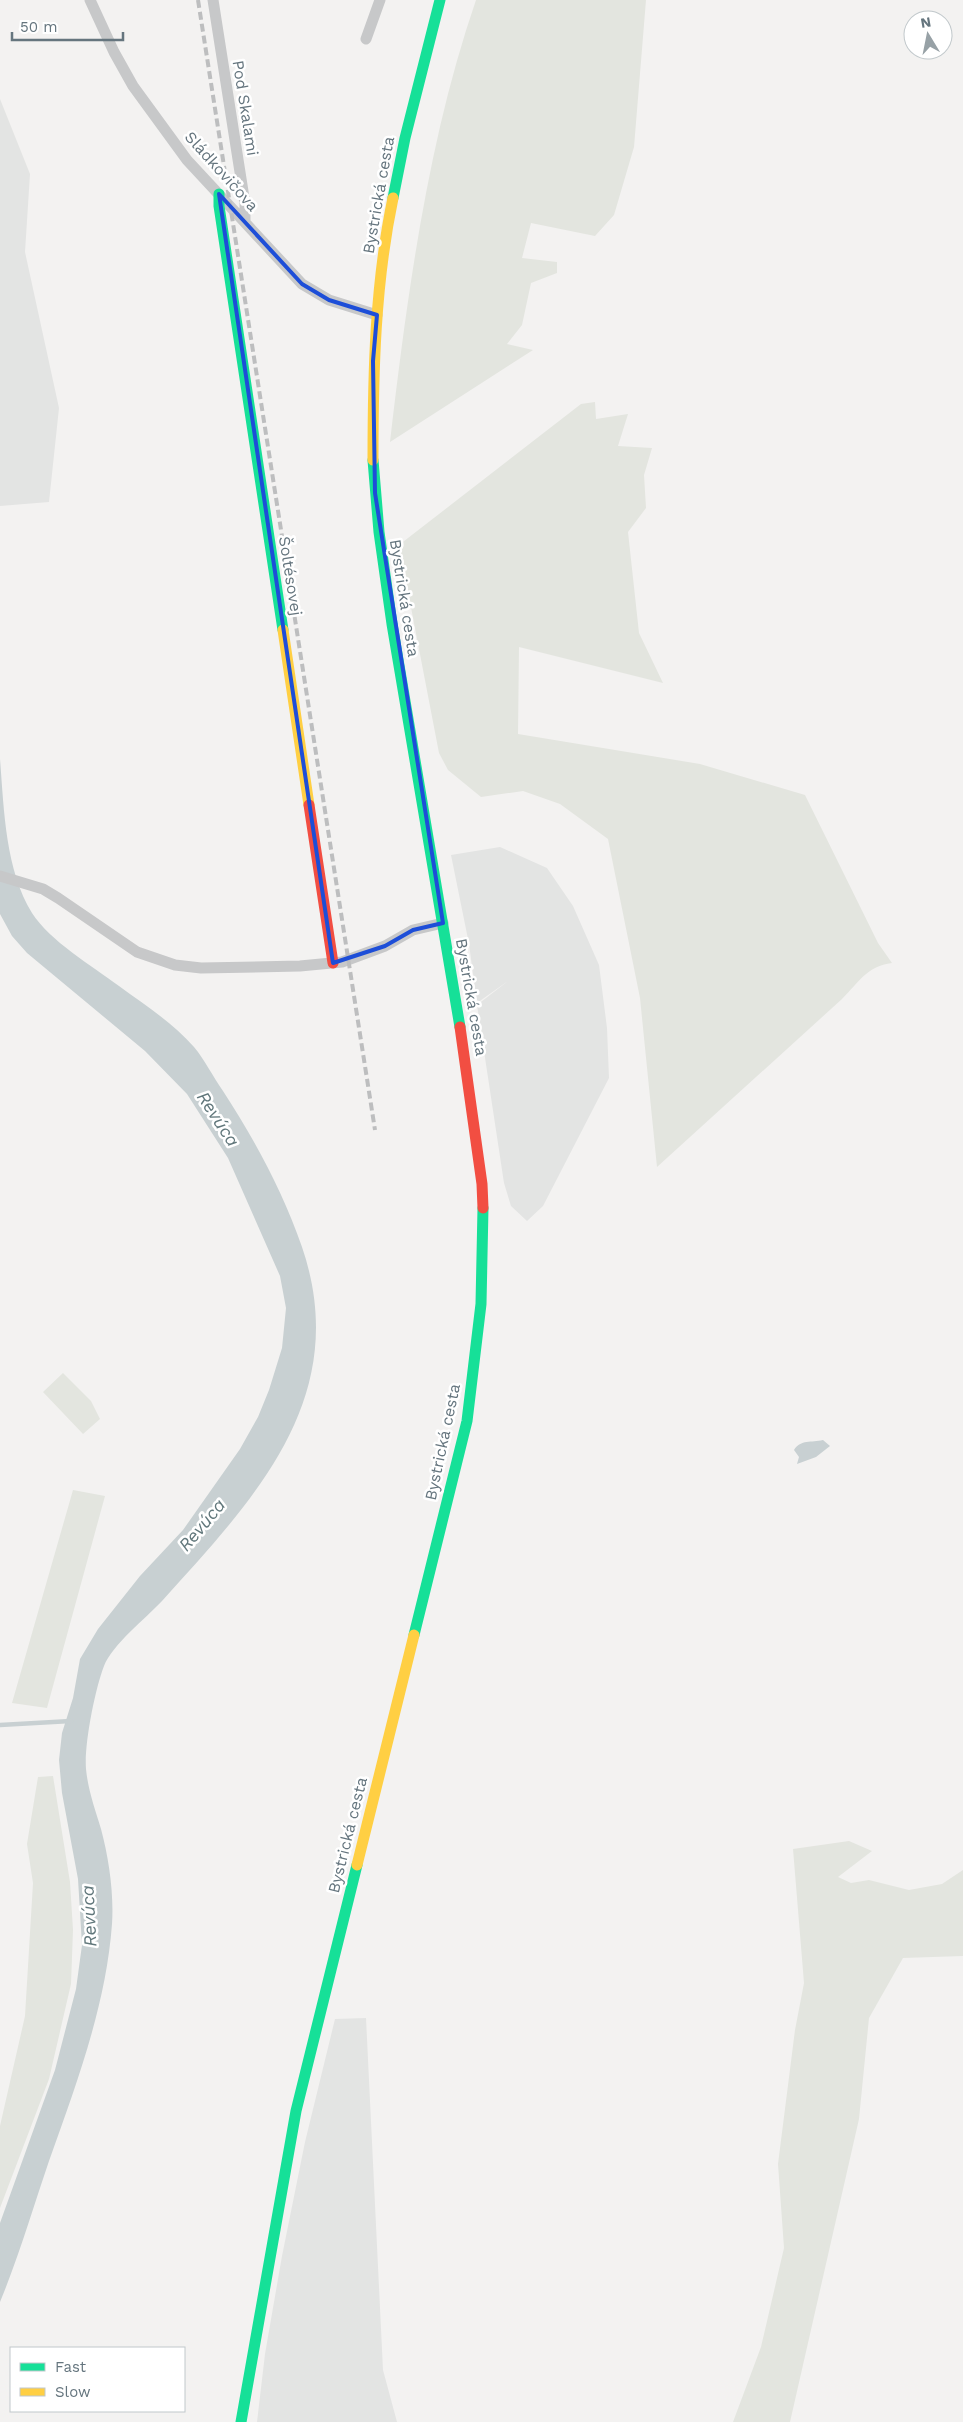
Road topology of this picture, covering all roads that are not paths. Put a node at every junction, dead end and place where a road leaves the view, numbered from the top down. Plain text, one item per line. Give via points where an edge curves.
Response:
1 (90, 0) edge
2 (213, 0) edge
3 (380, 0) edge
4 (440, 0) edge
5 (366, 39) dead end
6 (219, 194) junction
7 (245, 220) junction
8 (377, 315) junction
9 (0, 876) edge
10 (443, 923) junction
11 (333, 964) junction
12 (241, 2422) edge

1 - 6 street, Sládkovičova via 134,86 187,160
2 - 7 street, Pod Skalami
3 - 5 street
4 - 8 main road, Bystrická cesta via 395,178
6 - 7 street, Sládkovičova
6 - 11 main road, Šoltésovej
7 - 8 street, Sládkovičova via 302,284 329,300
8 - 10 main road, Bystrická cesta via 372,408 378,532
9 - 11 street via 43,890 137,952 175,965
10 - 11 street via 413,930 378,949
10 - 12 main road, Bystrická cesta via 469,1080 482,1184 481,1304 467,1421 324,1993 282,2181

